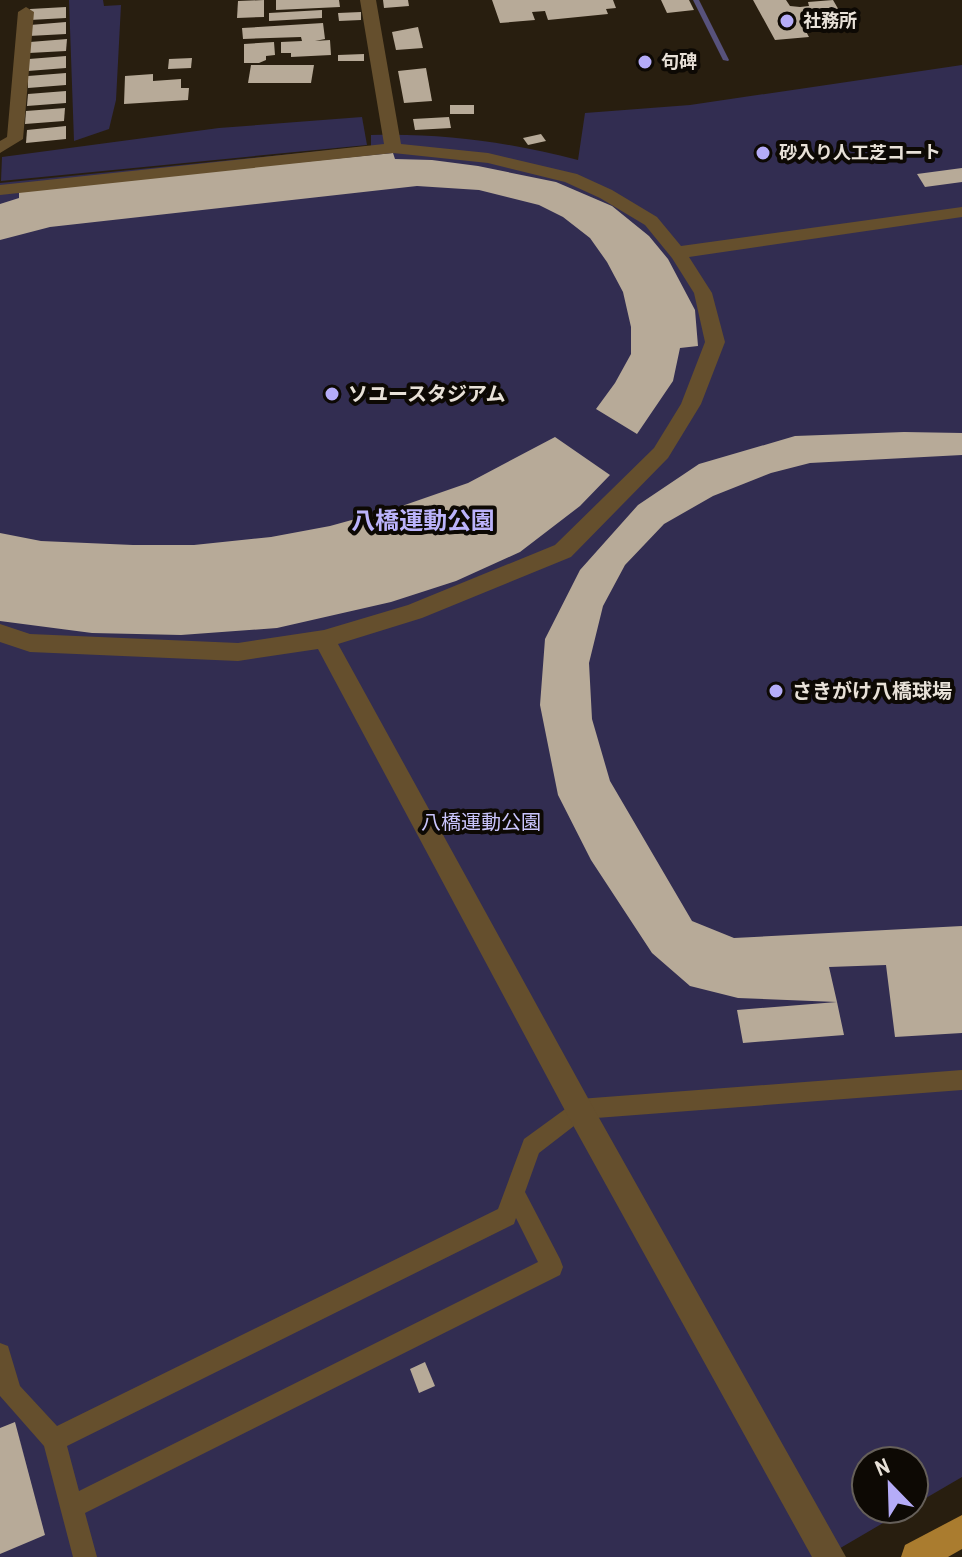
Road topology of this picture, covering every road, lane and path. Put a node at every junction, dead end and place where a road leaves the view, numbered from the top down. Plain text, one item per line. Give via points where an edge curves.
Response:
1 (368, 0) edge
2 (26, 12) dead end
3 (0, 148) edge
4 (393, 148) junction
5 (0, 190) edge
6 (962, 212) edge
7 (679, 255) junction
8 (0, 633) edge
9 (324, 639) junction
10 (962, 1080) edge
11 (579, 1109) junction
12 (514, 1192) junction
13 (0, 1354) edge
14 (54, 1440) junction
15 (72, 1507) junction
16 (962, 1531) edge
17 (85, 1557) edge
18 (830, 1557) edge
19 (917, 1557) edge

1 - 4 street
2 - 3 street via 15,139
4 - 5 street
4 - 7 street via 488,158 571,178 651,221
6 - 7 street via 689,249
7 - 9 street via 703,293 715,342 691,404 652,462 563,551 414,612
8 - 9 street via 30,643 238,652
9 - 11 street
10 - 11 lane
11 - 12 lane via 531,1146
11 - 18 street
12 - 14 lane via 506,1216
12 - 15 lane via 552,1267
13 - 14 lane via 10,1392
14 - 15 lane
15 - 17 lane
16 - 19 main road

